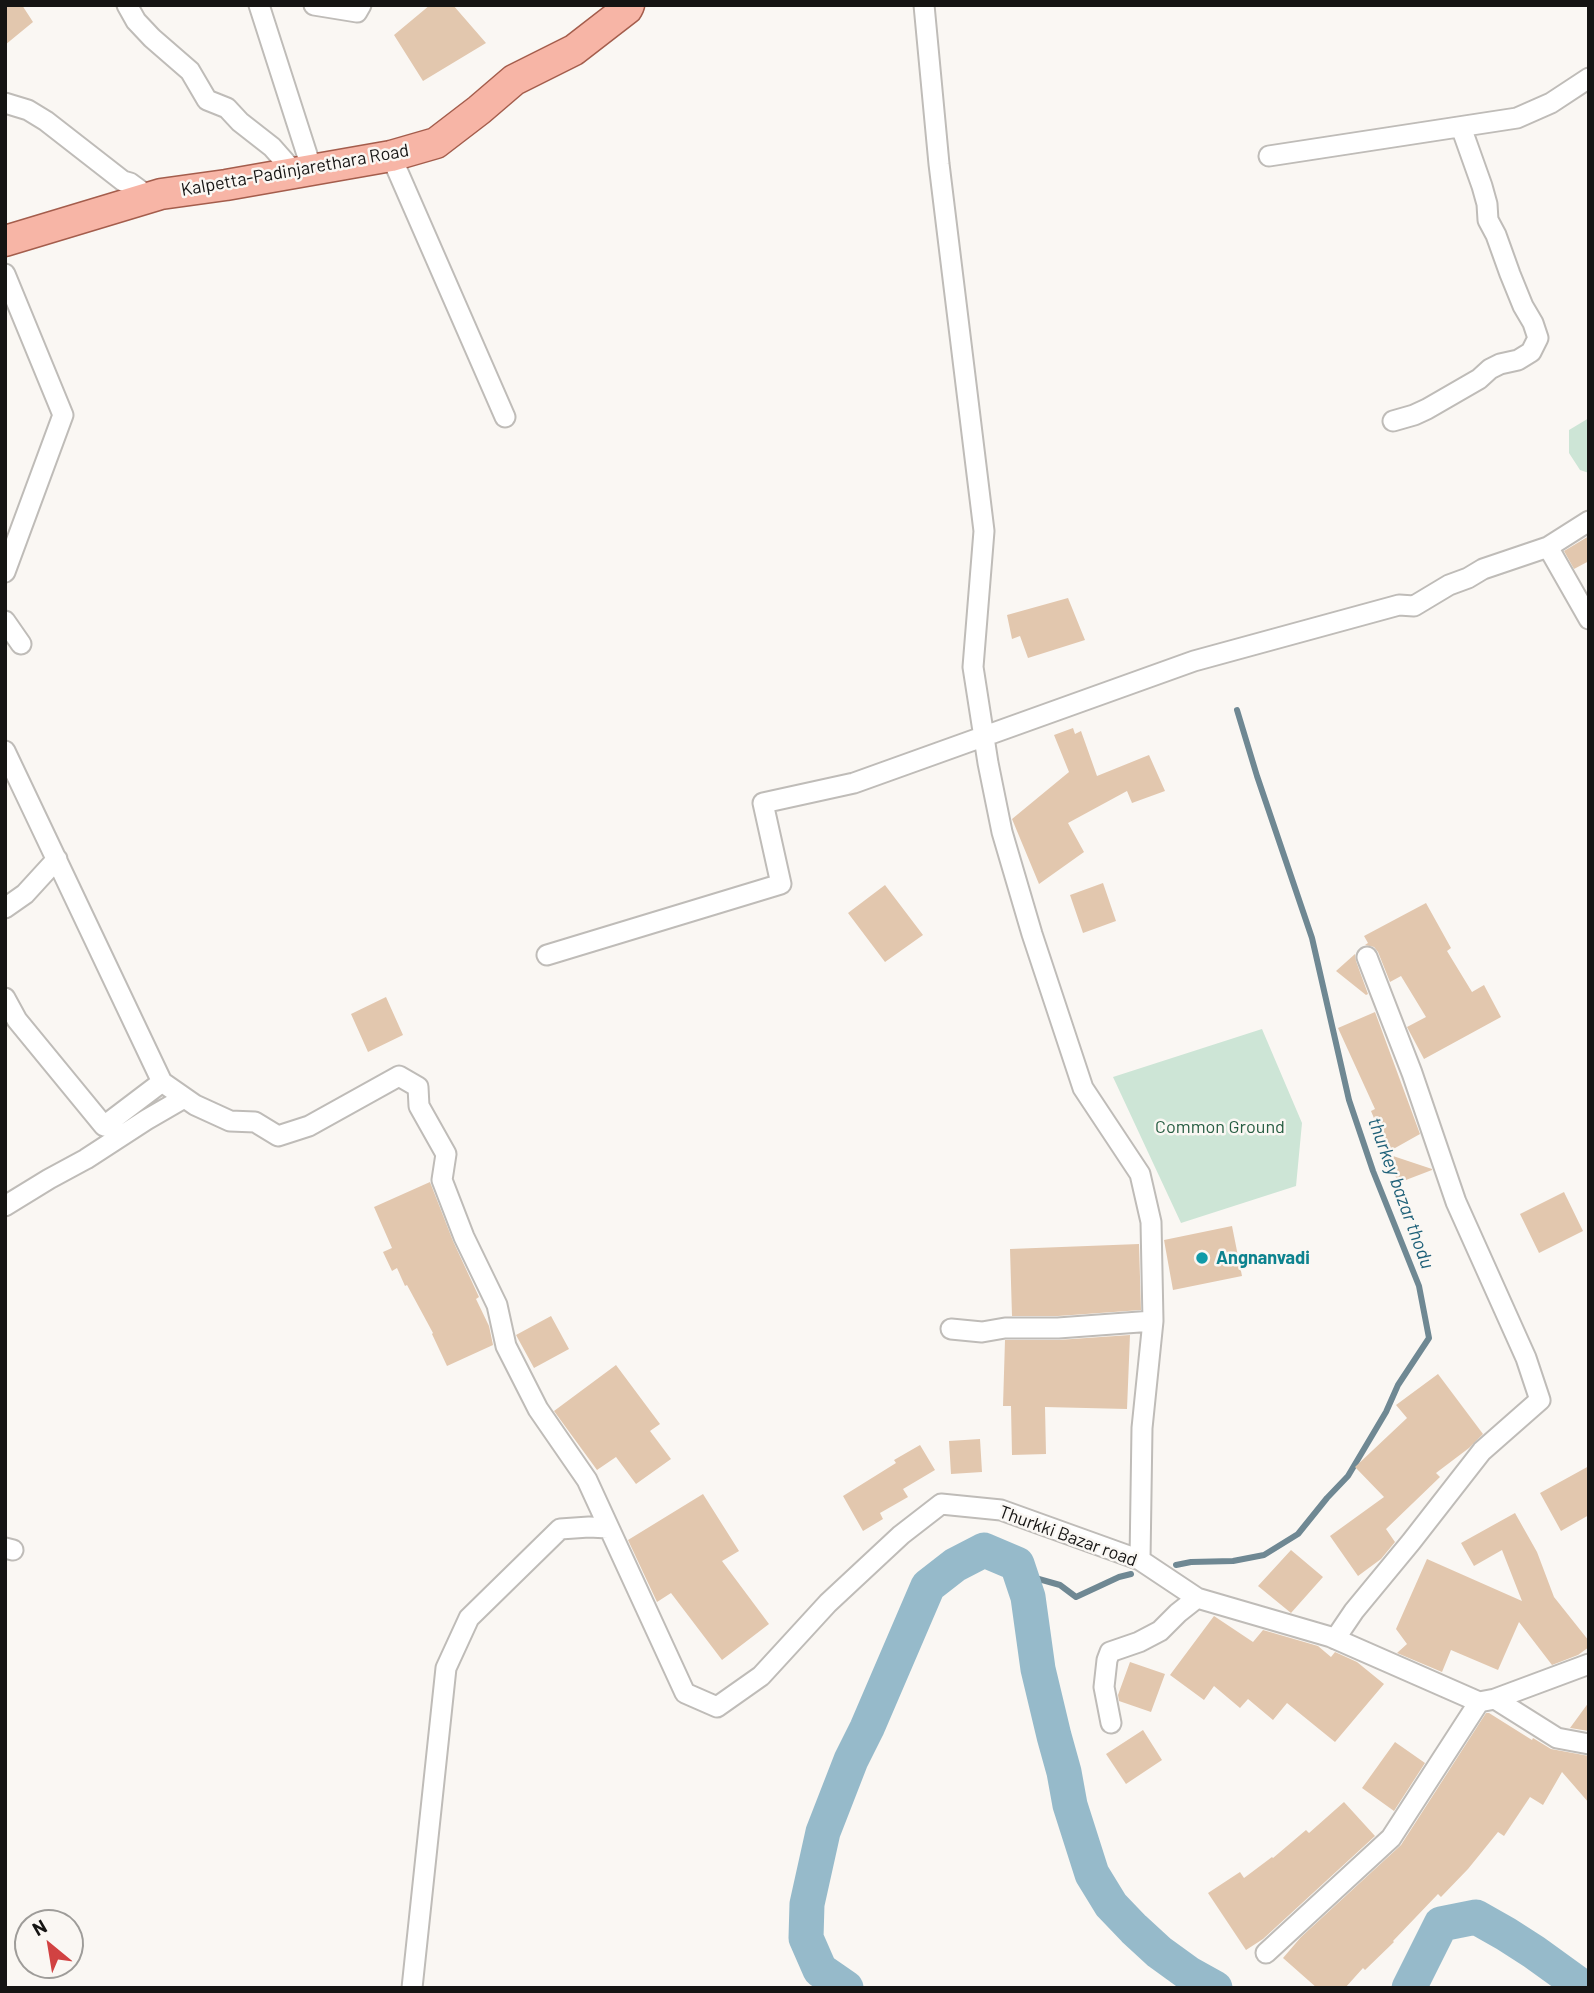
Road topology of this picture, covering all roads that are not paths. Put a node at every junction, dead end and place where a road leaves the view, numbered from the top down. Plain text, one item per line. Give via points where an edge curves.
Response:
1 (127, 5) edge
2 (259, 5) edge
3 (314, 5) edge
4 (361, 5) edge
5 (629, 5) edge
6 (924, 5) edge
7 (1589, 78) edge
8 (5, 103) edge
9 (1461, 127) junction
10 (391, 156) junction
11 (1269, 156) dead end
12 (302, 172) junction
13 (149, 197) junction
14 (5, 241) edge
15 (5, 275) edge
16 (505, 417) dead end
17 (1393, 421) dead end
18 (1589, 521) edge
19 (1548, 547) junction
20 (5, 572) edge
21 (1589, 619) edge
22 (5, 621) edge
23 (21, 644) dead end
24 (984, 735) junction
25 (5, 751) edge
26 (57, 859) junction
27 (5, 908) edge
28 (547, 955) dead end
29 (1367, 957) dead end
30 (5, 998) edge
31 (162, 1082) junction
32 (184, 1098) junction
33 (5, 1206) edge
34 (1153, 1321) junction
35 (951, 1329) dead end
36 (608, 1528) junction
37 (1140, 1560) junction
38 (1198, 1598) junction
39 (1335, 1639) junction
40 (1589, 1664) edge
41 (1487, 1700) junction
42 (1111, 1723) dead end
43 (1589, 1744) edge
44 (1266, 1953) dead end
45 (412, 1988) edge

1 - 12 street via 152,38 190,71 207,100 227,108 287,164
2 - 12 street
3 - 4 street via 357,12
5 - 10 main road, Kalpetta-Padinjarethara Road via 574,50 514,80 436,143
6 - 24 street via 984,531 972,667
7 - 9 street via 1517,118
8 - 13 street via 46,121
9 - 11 street
9 - 17 street via 1482,186 1488,220 1538,338 1531,352 1518,360 1500,363 1426,409
10 - 12 main road, Kalpetta-Padinjarethara Road
10 - 16 street
12 - 13 main road, Kalpetta-Padinjarethara Road
13 - 14 main road, Kalpetta-Padinjarethara Road
15 - 20 street via 63,415
18 - 19 street
19 - 21 street
19 - 24 street via 1483,569 1415,606 1399,605 1194,661
22 - 23 street
24 - 28 street via 854,783 763,803 781,884
24 - 34 street via 1002,832 1083,1088 1140,1174 1150,1222
25 - 26 street
26 - 27 street via 25,894
26 - 31 street
29 - 39 street via 1455,1202 1526,1358 1540,1400 1482,1451
30 - 31 street via 17,1020 104,1126
31 - 32 street
32 - 33 street
32 - 36 street via 230,1121 255,1122 278,1136 309,1126 399,1076 418,1087 419,1106 446,1154 442,1180 497,1305 506,1346 538,1409 587,1480
34 - 35 street via 982,1332
34 - 37 street via 1142,1428
36 - 37 street, Thurkki Bazar road via 685,1693 717,1707 761,1676 828,1603 941,1504 1000,1510
36 - 45 street via 560,1529 469,1618 446,1668
37 - 38 street, Thurkki Bazar road
38 - 39 street, Thurkki Bazar road
38 - 42 street via 1160,1631 1111,1652 1104,1686
39 - 41 street, Thurkki Bazar road
40 - 41 street
41 - 43 street, Thurkki Bazar road via 1558,1738
41 - 44 street via 1391,1838

